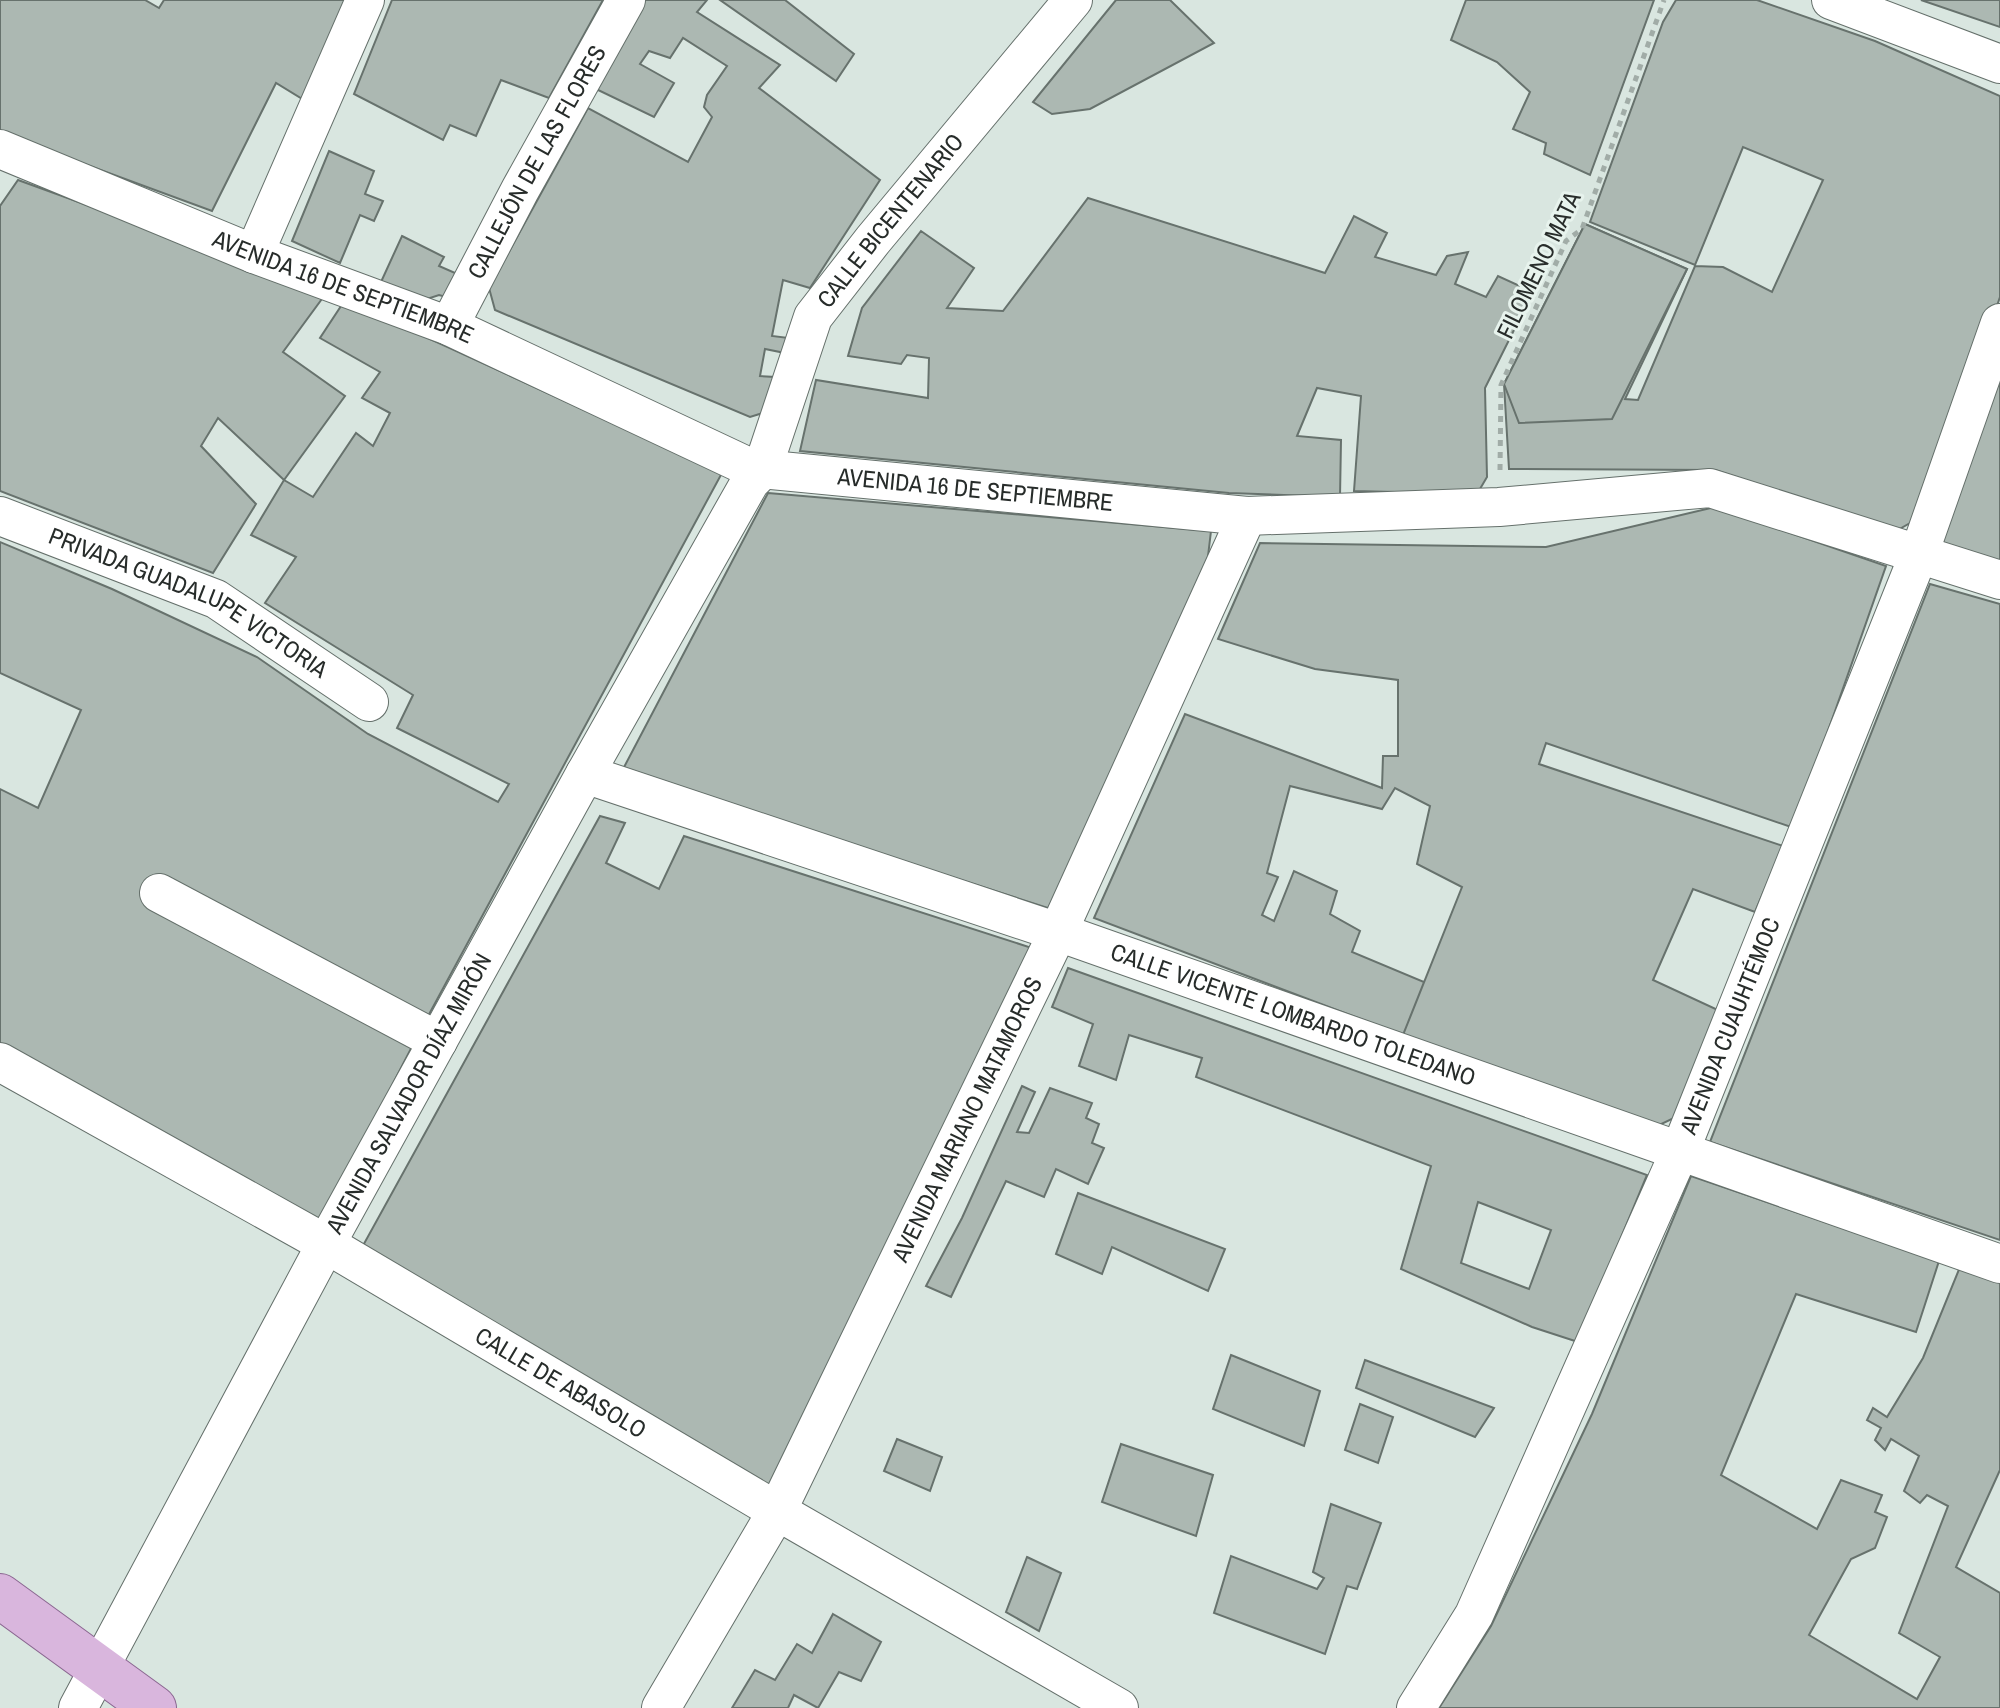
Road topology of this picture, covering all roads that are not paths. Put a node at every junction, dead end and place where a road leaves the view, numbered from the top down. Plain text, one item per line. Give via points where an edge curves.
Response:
1 (365, 0) edge
2 (626, 0) edge
3 (1040, 0) edge
4 (1073, 0) edge
5 (1831, 0) edge
6 (2000, 64) edge
7 (0, 149) edge
8 (254, 254) junction
9 (2000, 323) edge
10 (449, 326) junction
11 (754, 473) junction
12 (0, 516) edge
13 (1247, 516) junction
14 (1919, 554) junction
15 (2000, 580) edge
16 (369, 702) dead end
17 (585, 774) junction
18 (159, 893) dead end
19 (1058, 932) junction
20 (438, 1041) junction
21 (0, 1062) edge
22 (1680, 1151) junction
23 (326, 1244) junction
24 (2000, 1264) edge
25 (777, 1511) junction
26 (0, 1596) edge
27 (100, 1669) junction
28 (78, 1708) edge
29 (154, 1708) edge
30 (661, 1708) edge
31 (1119, 1708) edge
32 (1416, 1708) edge

1 - 8 street
2 - 10 street, CALLEJÓN DE LAS FLORES
3 - 11 street, CALLE BICENTENARIO via 894,176 798,308
4 - 11 street, CALLE BICENTENARIO via 813,317
5 - 6 street
7 - 8 street, AVENIDA 16 DE SEPTIEMBRE
8 - 10 street, AVENIDA 16 DE SEPTIEMBRE
9 - 14 street, AVENIDA CUAUHTÉMOC
10 - 11 street, AVENIDA 16 DE SEPTIEMBRE
11 - 13 street, AVENIDA 16 DE SEPTIEMBRE
11 - 17 street, AVENIDA SALVADOR DÍAZ MIRÓN
12 - 16 street, PRIVADA GUADALUPE VICTORIA via 216,599
13 - 14 street, AVENIDA 16 DE SEPTIEMBRE via 1499,507 1710,488
13 - 19 street, AVENIDA MARIANO MATAMOROS
14 - 15 street, AVENIDA 16 DE SEPTIEMBRE
14 - 22 street, AVENIDA CUAUHTÉMOC
17 - 19 street, CALLE VICENTE LOMBARDO TOLEDANO
17 - 20 street, AVENIDA SALVADOR DÍAZ MIRÓN
18 - 20 street
19 - 22 street, CALLE VICENTE LOMBARDO TOLEDANO
19 - 25 street, AVENIDA MARIANO MATAMOROS
20 - 23 street, AVENIDA SALVADOR DÍAZ MIRÓN
21 - 23 street, CALLE DE ABASOLO
22 - 24 street, CALLE VICENTE LOMBARDO TOLEDANO
22 - 32 street, AVENIDA CUAUHTÉMOC via 1474,1615
23 - 25 street, CALLE DE ABASOLO
23 - 27 street, AVENIDA SALVADOR DÍAZ MIRÓN
25 - 30 street, AVENIDA MARIANO MATAMOROS
25 - 31 street, CALLE DE ABASOLO
26 - 27 main road
27 - 28 street, AVENIDA SALVADOR DÍAZ MIRÓN
27 - 29 main road

